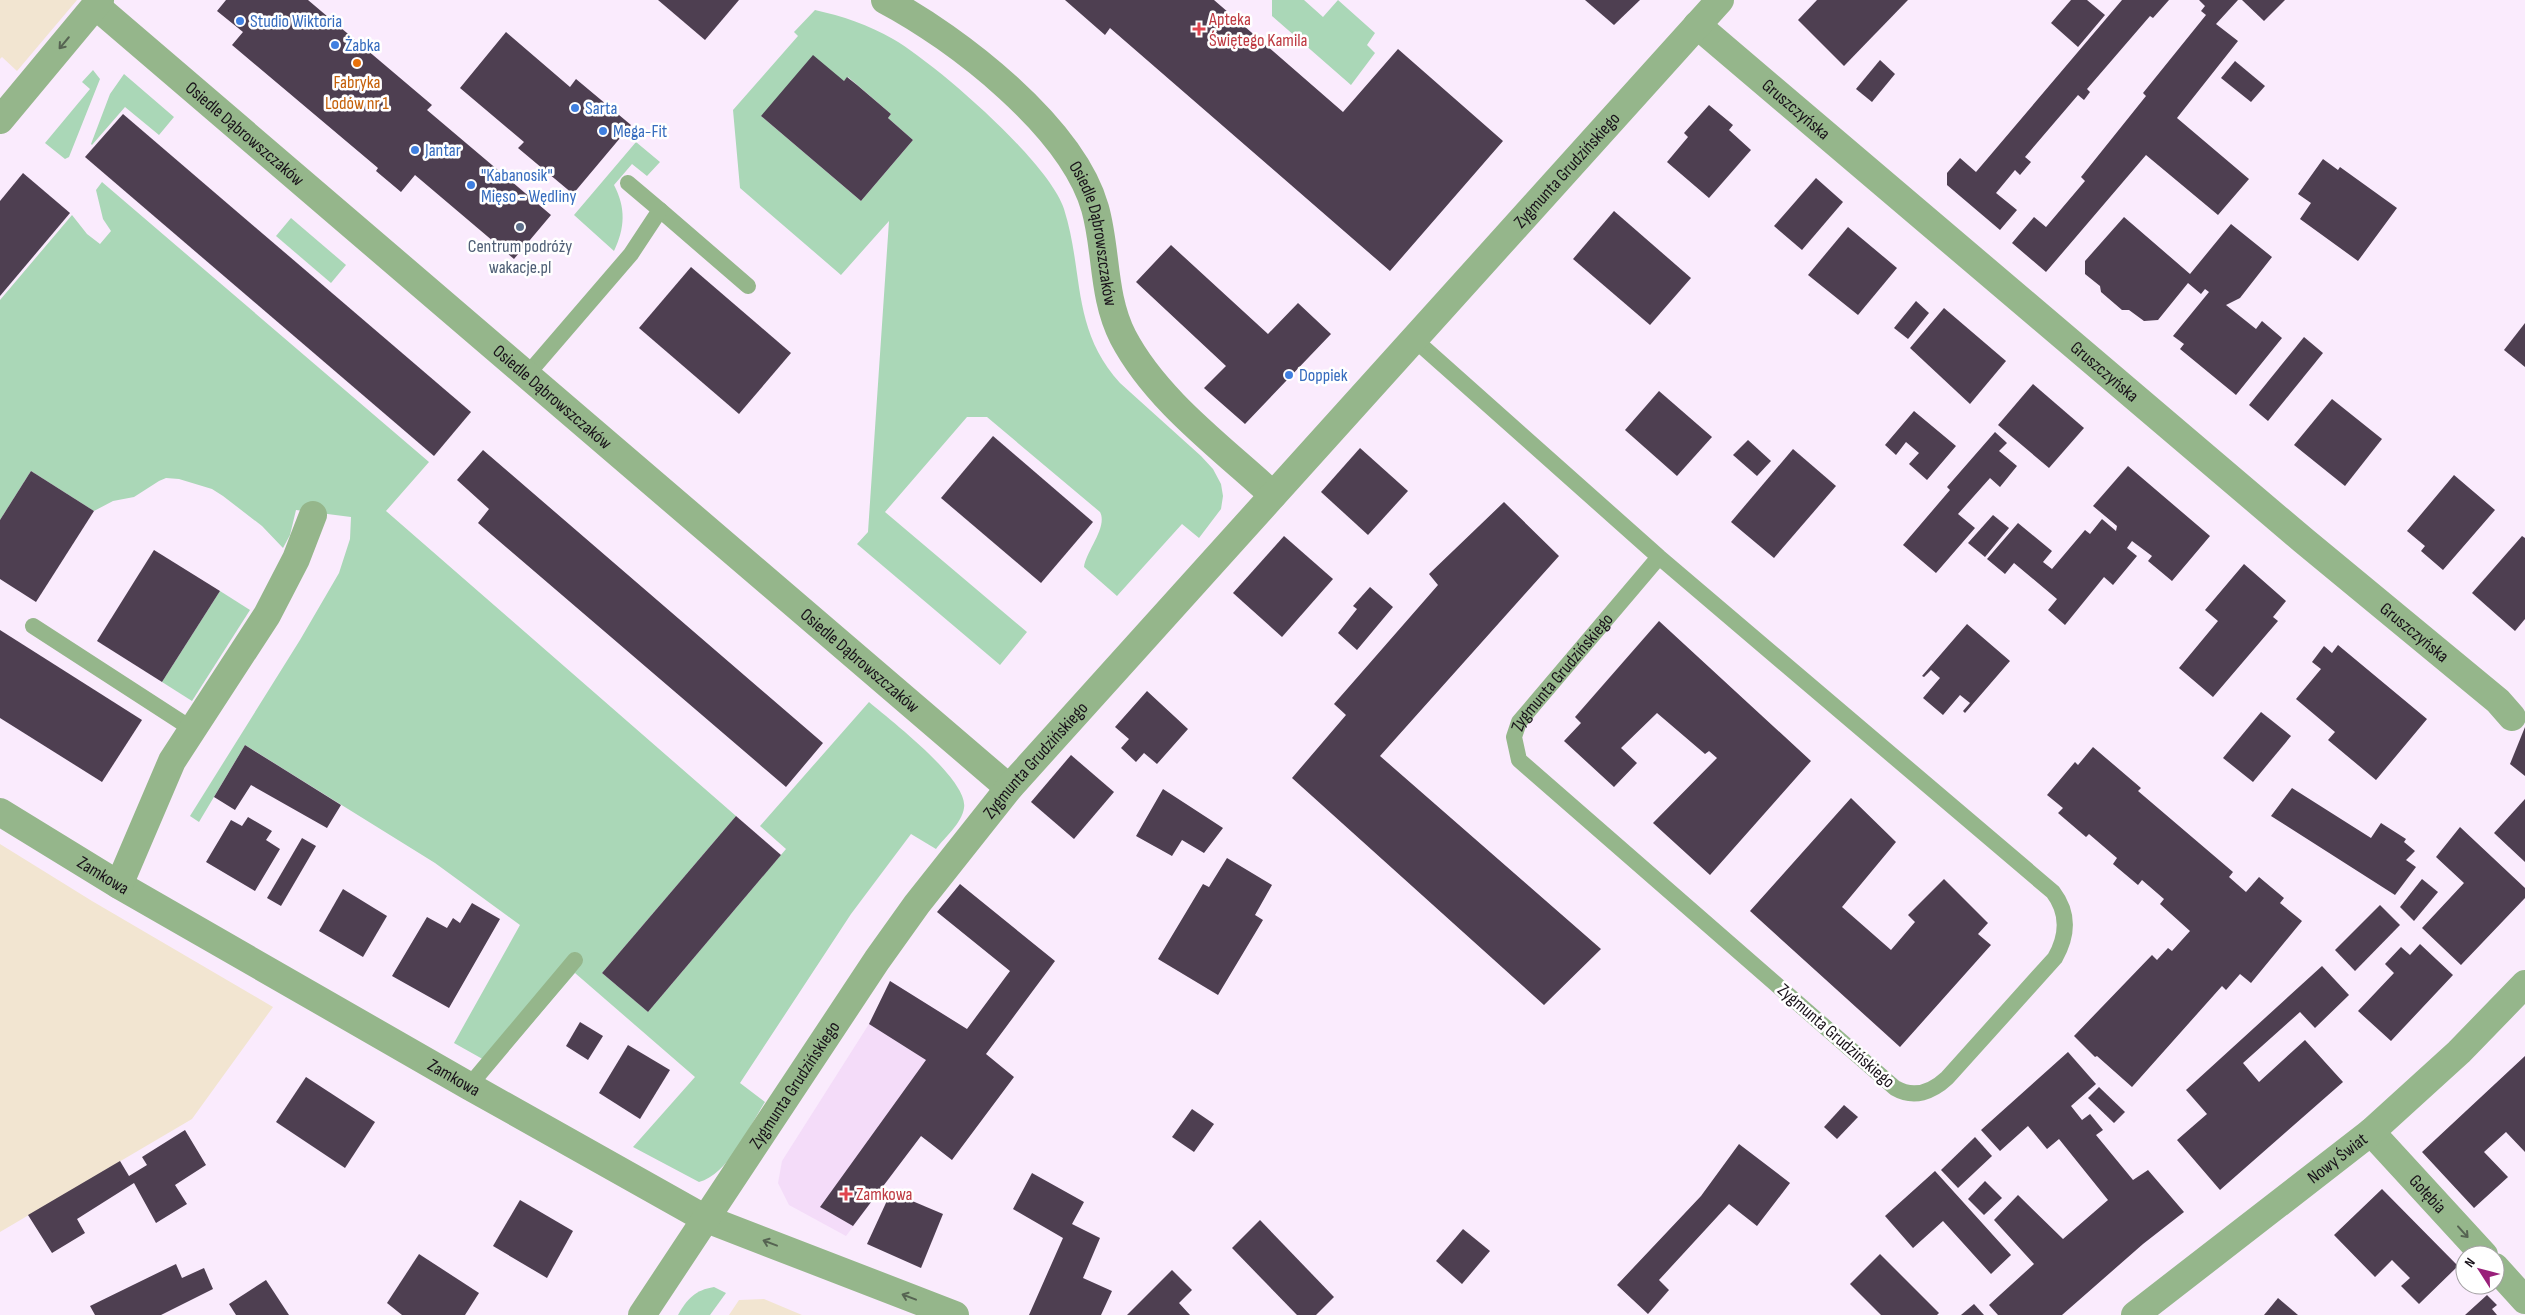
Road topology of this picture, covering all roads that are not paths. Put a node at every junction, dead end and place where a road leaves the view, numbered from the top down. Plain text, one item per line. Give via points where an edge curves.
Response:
1 (885, 0) edge
2 (1720, 0) edge
3 (98, 3) edge
4 (1697, 25) junction
5 (0, 120) edge
6 (628, 183) dead end
7 (660, 210) junction
8 (748, 286) dead end
9 (1414, 339) junction
10 (526, 376) junction
11 (1273, 494) junction
12 (313, 516) dead end
13 (1659, 557) junction
14 (33, 626) dead end
15 (2512, 717) dead end
16 (192, 730) junction
17 (1009, 788) junction
18 (0, 812) edge
19 (119, 885) junction
20 (575, 960) dead end
21 (2525, 984) edge
22 (468, 1086) junction
23 (2371, 1132) junction
24 (704, 1218) junction
25 (2475, 1245) edge
26 (2505, 1278) edge
27 (2525, 1300) edge
28 (642, 1315) edge
29 (955, 1315) edge
30 (2135, 1315) edge

1 - 11 street, Osiedle Dąbrowszczaków via 956,43 1057,138 1078,168 1096,209 1111,307 1131,351 1173,402
2 - 4 street, Zygmunta Grudzińskiego
3 -> 5 street, Osiedle Dąbrowszczaków
3 - 10 street, Osiedle Dąbrowszczaków
4 - 9 street, Zygmunta Grudzińskiego
4 - 15 street, Gruszczyńska via 2303,540 2498,701
6 - 7 lane
7 - 8 lane
7 - 10 lane via 631,254
9 - 11 street, Zygmunta Grudzińskiego
9 - 13 lane, Zygmunta Grudzińskiego
10 - 17 street, Osiedle Dąbrowszczaków
11 - 17 street, Zygmunta Grudzińskiego
12 - 16 street via 271,608
13 - 13 lane, Zygmunta Grudzińskiego via 1519,722 1514,737 1520,760 1895,1088 1914,1094 1932,1089 1947,1078 2055,958 2065,931 2062,903
14 - 16 lane
16 - 19 street via 154,798
17 - 24 street, Zygmunta Grudzińskiego via 877,960
18 - 19 street, Zamkowa
19 - 22 street, Zamkowa
20 - 22 lane
21 - 23 street, Nowy Świat via 2459,1052
22 - 24 street, Zamkowa
23 -> 25 street, Gołębia
23 - 30 street, Nowy Świat
24 - 28 street, Zygmunta Grudzińskiego
29 -> 24 street, Zamkowa
26 - 27 street

